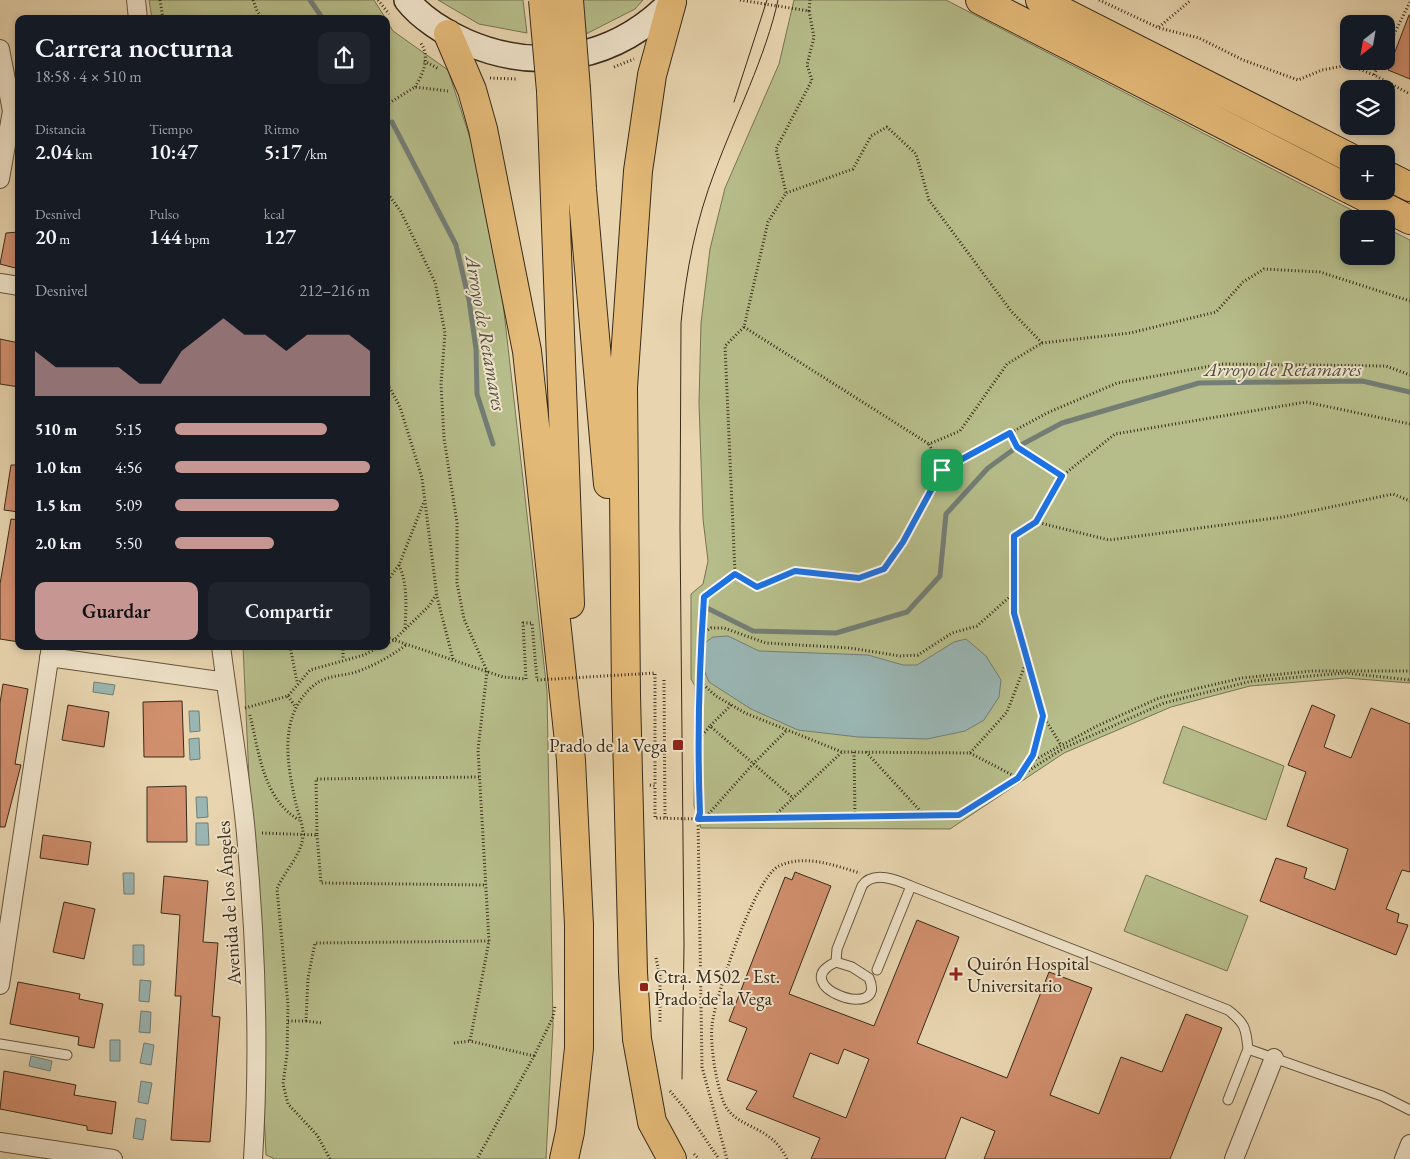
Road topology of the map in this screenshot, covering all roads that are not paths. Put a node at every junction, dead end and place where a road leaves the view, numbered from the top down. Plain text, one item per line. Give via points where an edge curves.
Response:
1 (136, 0) edge
2 (543, 0) edge
3 (569, 0) edge
4 (980, 0) edge
5 (1040, 0) edge
6 (673, 1) edge
7 (399, 8) edge
8 (138, 15) edge
9 (448, 34) junction
10 (0, 49) edge
11 (564, 90) junction
12 (1340, 152) edge
13 (0, 179) edge
14 (1395, 180) edge
15 (1340, 184) edge
16 (1410, 187) edge
17 (1371, 200) edge
18 (1410, 220) edge
19 (0, 283) edge
20 (15, 285) edge
21 (222, 650) edge
22 (50, 651) edge
23 (226, 682) junction
24 (626, 695) junction
25 (571, 760) junction
26 (911, 886) junction
27 (5, 914) edge
28 (836, 962) junction
29 (877, 970) dead end
30 (0, 986) edge
31 (0, 1044) edge
32 (1248, 1049) junction
33 (67, 1055) dead end
34 (1274, 1058) junction
35 (1228, 1100) dead end
36 (1410, 1110) edge
37 (0, 1142) edge
38 (1410, 1144) edge
39 (112, 1159) edge
40 (253, 1159) edge
41 (564, 1159) edge
42 (672, 1159) edge
43 (1234, 1159) edge
44 (1404, 1159) edge

1 - 8 street
2 - 11 highway, bridge
3 - 11 highway, bridge
4 - 15 highway
5 - 12 highway
6 - 9 street via 634,33 589,53 541,60 493,53
6 - 24 highway via 652,75 638,171 623,387
7 - 9 street
9 - 25 highway via 472,90 484,130 526,351
10 - 13 street via 12,111
11 - 24 highway via 582,189
11 - 25 highway
14 - 16 highway
17 - 18 highway
19 - 20 street
21 - 23 street, Avenida de los Ángeles
22 - 23 street
22 - 27 street
23 - 40 street, Avenida de los Ángeles via 246,832 255,951 257,1056
24 - 42 highway via 637,1039 652,1122
25 - 41 highway via 579,925 579,1048
26 - 28 lane via 877,878 864,883 836,949
26 - 29 lane
26 - 32 lane via 1228,1010 1242,1021
27 - 30 street
28 - 28 lane via 826,966 822,974 827,988 850,999 867,997 871,990 869,978
31 - 33 lane
32 - 34 lane
32 - 35 lane
34 - 36 lane via 1382,1096
34 - 43 street
37 - 39 street
38 - 44 street

